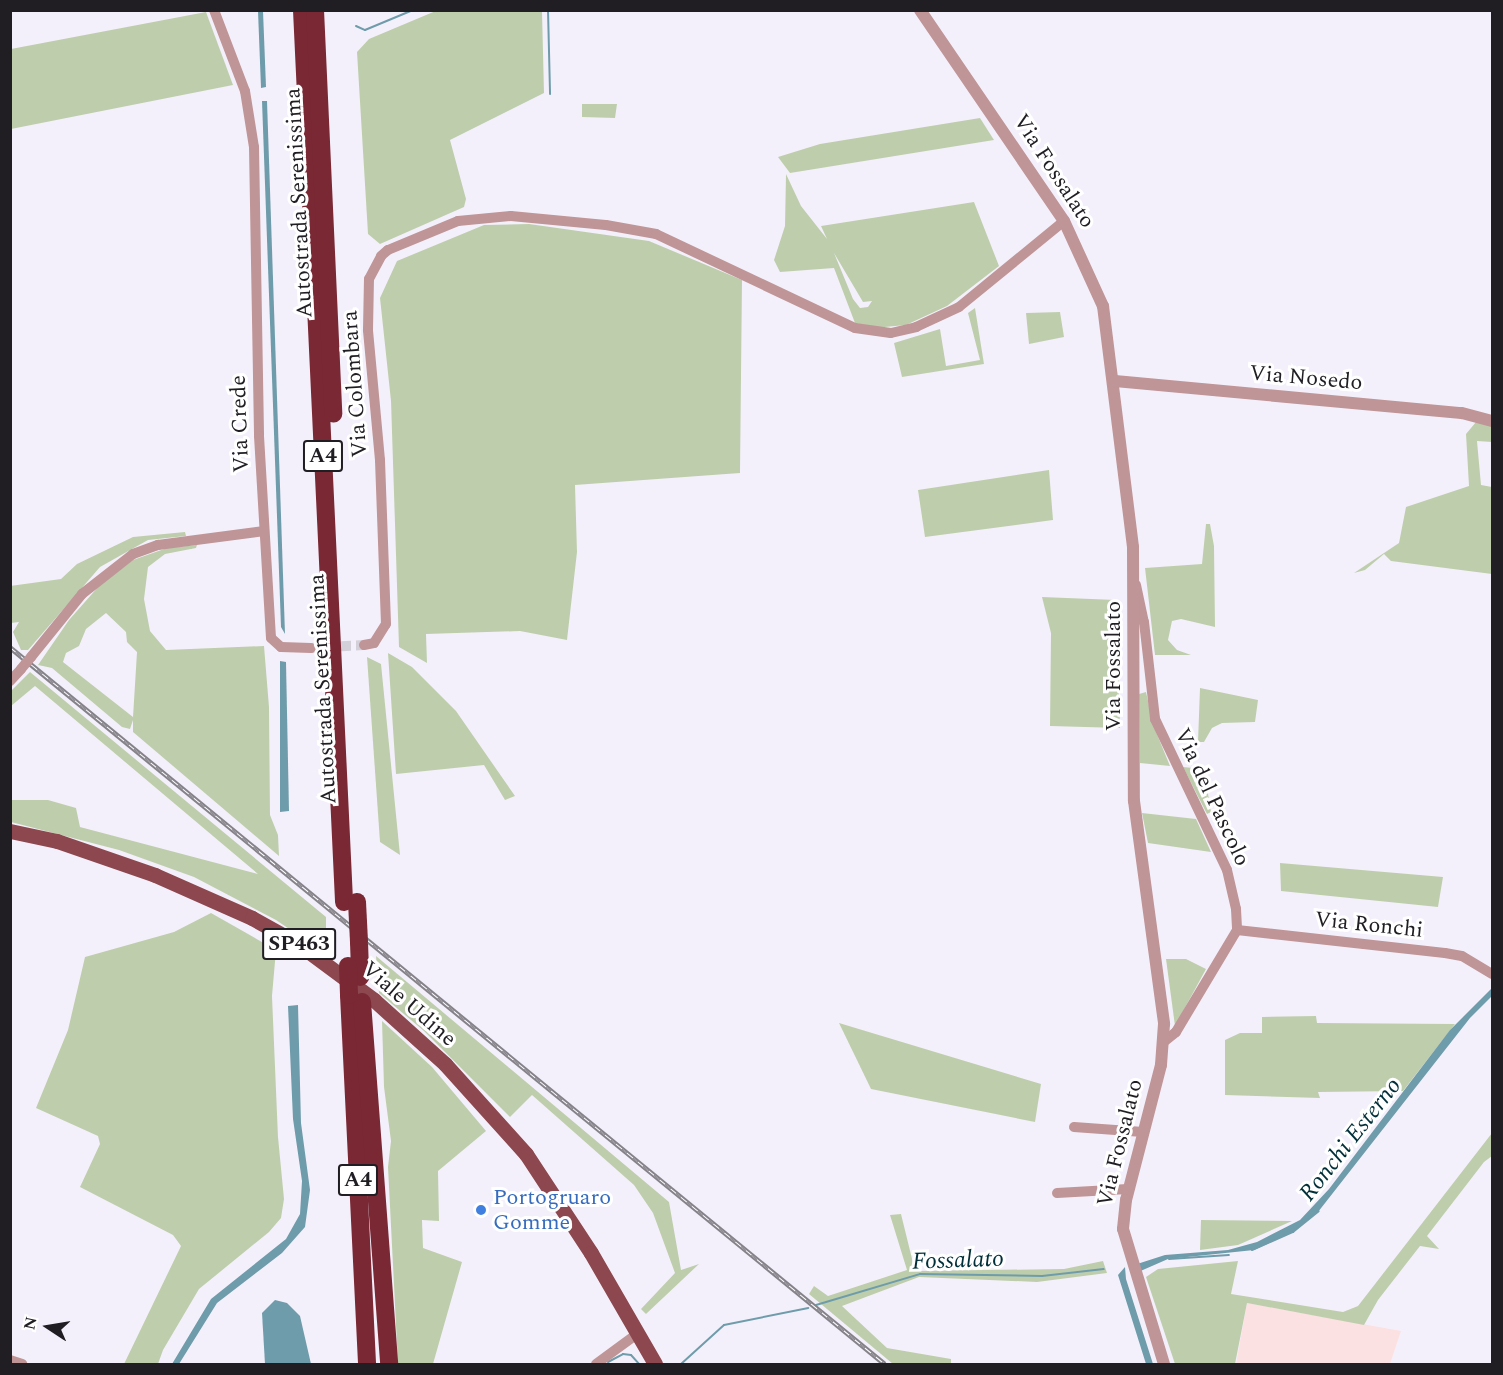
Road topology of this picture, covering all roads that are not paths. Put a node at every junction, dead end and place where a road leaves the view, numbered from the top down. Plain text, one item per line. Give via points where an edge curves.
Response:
1 (214, 10) edge
2 (302, 10) edge
3 (315, 10) edge
4 (920, 10) edge
5 (1064, 221) junction
6 (1115, 381) junction
7 (1492, 422) edge
8 (264, 531) junction
9 (1135, 584) junction
10 (364, 645) tunnel mouth
11 (312, 648) tunnel mouth
12 (10, 681) edge
13 (10, 831) edge
14 (351, 902) junction
15 (1237, 930) junction
16 (1492, 974) edge
17 (356, 999) junction
18 (1165, 1041) junction
19 (1074, 1127) dead end
20 (1143, 1132) junction
21 (1128, 1189) junction
22 (1057, 1193) dead end
23 (637, 1334) junction
24 (10, 1360) edge
25 (22, 1365) edge
26 (367, 1365) edge
27 (389, 1365) edge
28 (596, 1365) edge
29 (655, 1365) edge
30 (1164, 1365) edge

1 - 8 street, Via Crede via 245,91 254,147
2 - 14 highway, Autostrada Serenissima / A4
3 - 14 highway, Autostrada Serenissima / A4
4 - 5 street, Via Fossalato
5 - 6 street, Via Fossalato via 1100,294
5 - 10 street, Via Colombara via 959,307 916,327 891,333 855,328 656,234 606,225 511,216 458,221 381,256 369,279 368,330 380,460 386,624 374,643
6 - 7 street, Via Nosedo via 1462,413
6 - 9 street, Via Fossalato
8 - 11 street via 271,638 281,647
8 - 12 street, bridge via 158,545 133,554 82,594
9 - 15 street, Via del Pascolo via 1144,622 1155,719 1227,870
9 - 18 street, Via Fossalato via 1134,801
13 - 23 main road, Viale Udine / SP463 via 57,841 155,875 252,918 297,943 374,1000 445,1064 526,1154 591,1252
14 - 17 highway, Autostrada Serenissima / A4
15 - 16 street, Via Ronchi via 1445,953 1462,956
15 - 18 street via 1176,1032
17 - 26 highway, Autostrada Serenissima / A4
17 - 27 highway, Autostrada Serenissima / A4
18 - 20 street, Via Fossalato
19 - 20 street
20 - 21 street, Via Fossalato
21 - 22 street
21 - 30 street, Via Fossalato via 1123,1214 1125,1248
23 - 28 street
23 - 29 main road, Viale Udine / SP463
24 - 25 street

